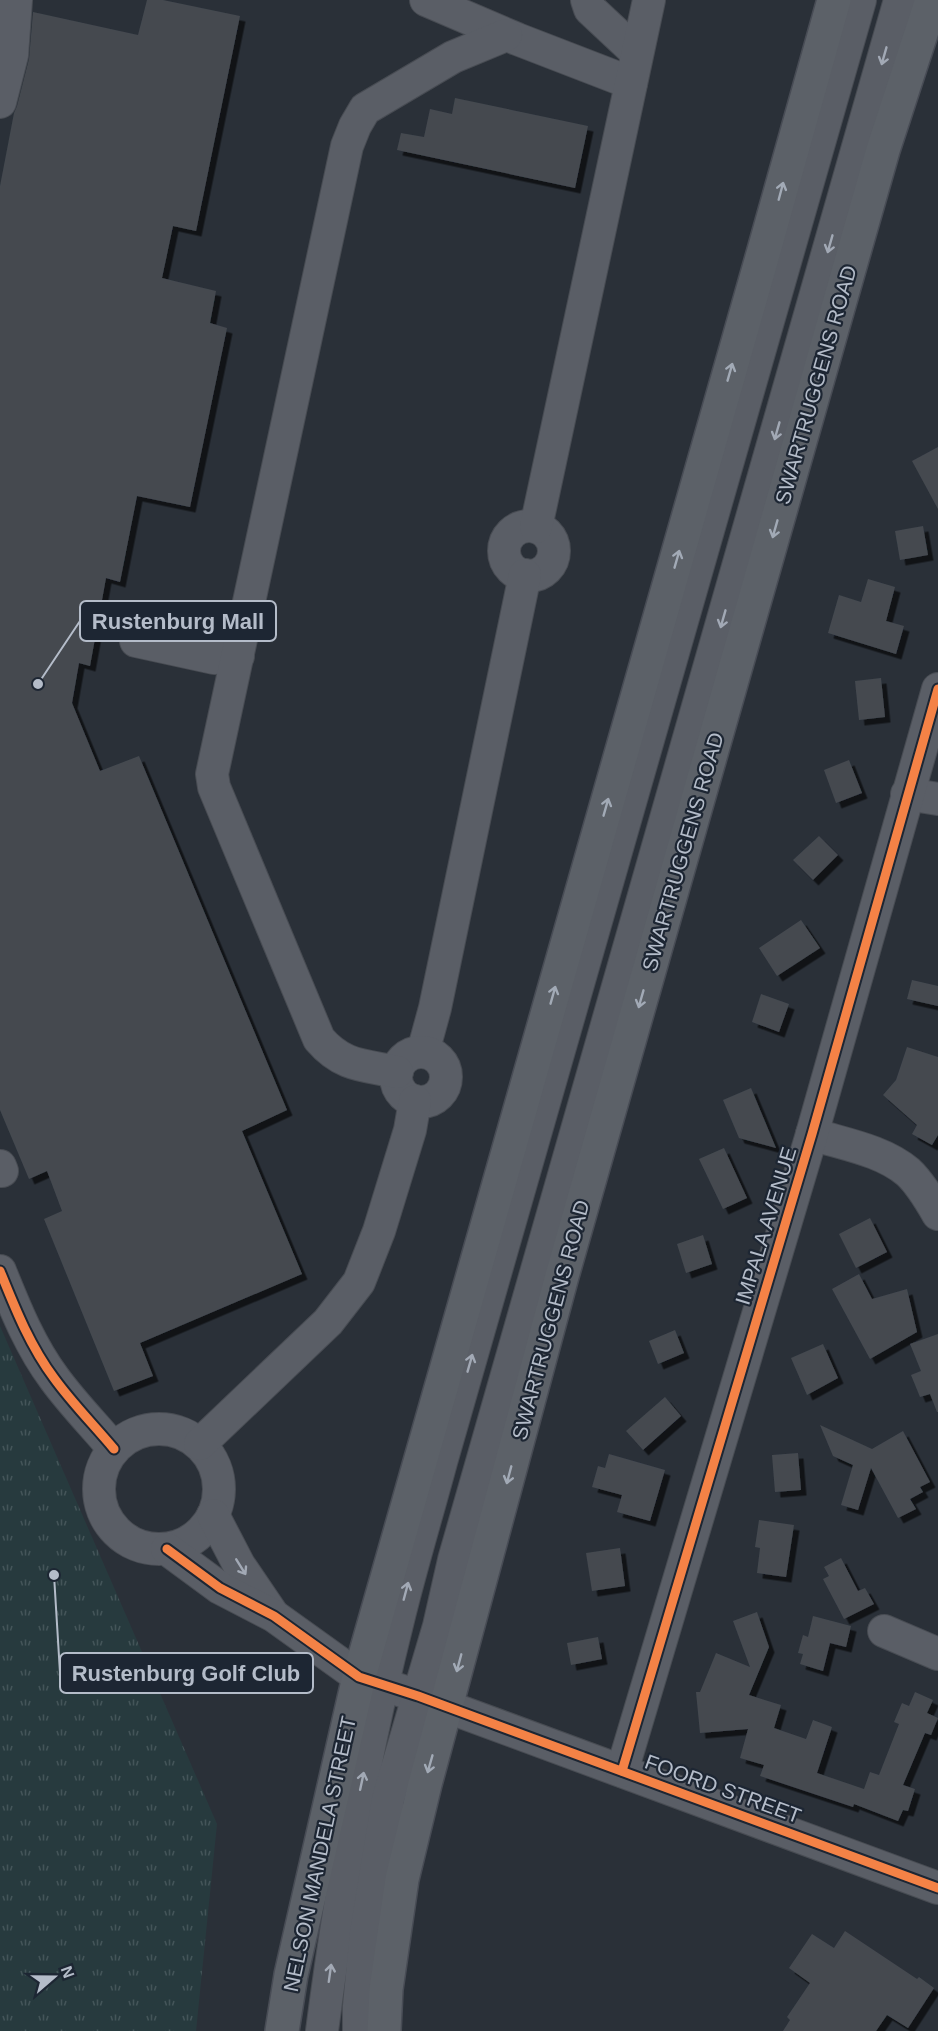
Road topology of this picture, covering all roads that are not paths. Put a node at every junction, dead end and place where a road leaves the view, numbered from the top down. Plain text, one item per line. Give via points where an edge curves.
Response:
1 (16, 0) edge
2 (426, 0) edge
3 (649, 0) edge
4 (834, 0) edge
5 (860, 0) edge
6 (900, 0) edge
7 (932, 0) edge
8 (582, 3) edge
9 (506, 35) junction
10 (634, 68) junction
11 (0, 102) edge
12 (136, 641) dead end
13 (238, 656) junction
14 (938, 689) edge
15 (907, 794) junction
16 (938, 799) edge
17 (423, 1052) junction
18 (397, 1072) junction
19 (415, 1101) junction
20 (812, 1134) junction
21 (938, 1214) edge
22 (0, 1271) edge
23 (200, 1444) junction
24 (114, 1449) junction
25 (213, 1515) junction
26 (167, 1548) junction
27 (274, 1616) junction
28 (884, 1631) dead end
29 (938, 1654) edge
30 (371, 1682) junction
31 (432, 1702) junction
32 (622, 1771) junction
33 (938, 1888) edge
34 (282, 2031) edge
35 (322, 2031) edge
36 (359, 2031) edge
37 (384, 2031) edge

1 - 11 street via 12,54
2 - 9 street
3 - 10 street
30 -> 4 main road
30 -> 5 street via 398,1620
6 -> 31 street via 461,1537 439,1626
7 -> 31 main road, SWARTRUGGENS ROAD via 884,150 566,1265
8 - 10 street
9 - 10 street
9 - 13 street via 453,57 398,89 365,110 355,126 347,146
10 - 17 street via 536,526 552,540 554,556 546,570 525,575
12 - 13 street via 214,658
13 - 18 street via 212,774 214,787 319,1039 336,1057
14 - 15 street, IMPALA AVENUE
15 - 16 street
15 - 20 street, IMPALA AVENUE
17 - 18 street via 407,1055
17 - 19 street via 432,1054 444,1066 446,1082 431,1100
18 - 19 street via 401,1092
19 - 23 street via 379,1231 359,1282 328,1322
20 - 21 street via 881,1156 908,1172
20 - 32 street, IMPALA AVENUE
22 - 24 street via 48,1370
23 - 24 street via 165,1429 146,1430 129,1436
23 - 25 street via 212,1460 218,1478 219,1497
24 - 26 street via 103,1466 99,1487 102,1508 112,1526 127,1540 146,1548
25 - 26 street via 202,1531 187,1542
25 -> 27 street via 239,1565
26 - 27 street via 220,1588
27 - 30 street, FOORD STREET
28 - 29 street
30 - 31 street, FOORD STREET
30 - 34 main road, NELSON MANDELA STREET via 291,1975
35 -> 30 street via 361,1788
31 - 32 street, FOORD STREET
31 - 36 street via 388,1799 365,1943
31 -> 37 main road, SWARTRUGGENS ROAD via 425,1784 402,1879
32 - 33 street, FOORD STREET

